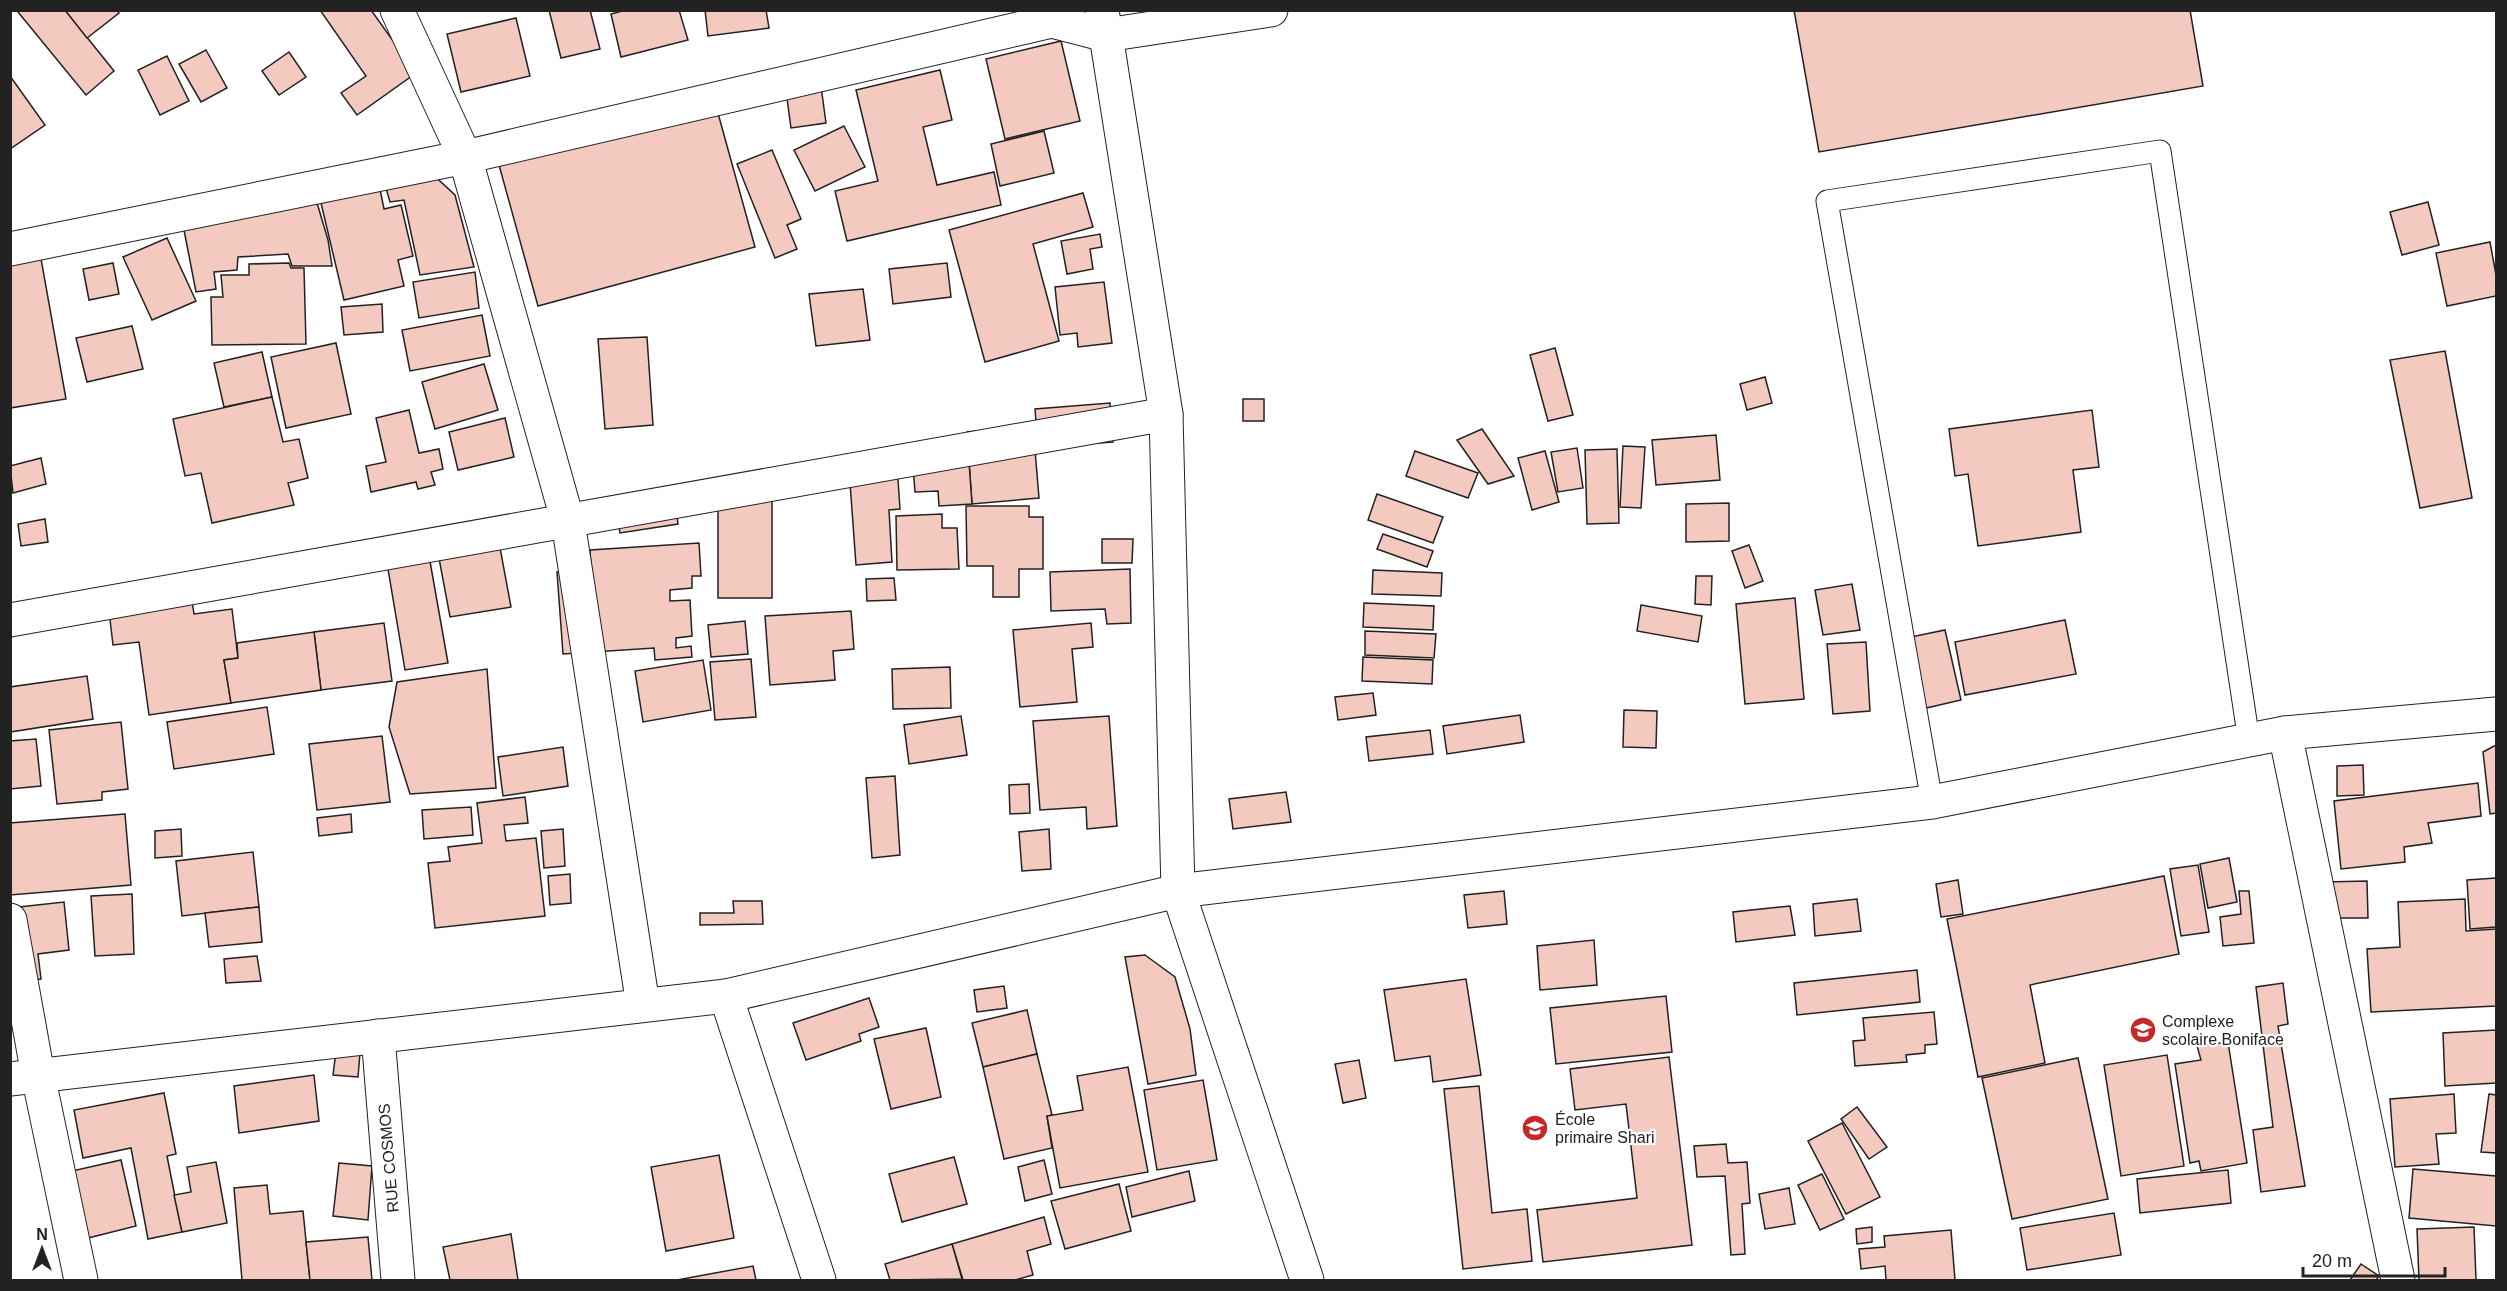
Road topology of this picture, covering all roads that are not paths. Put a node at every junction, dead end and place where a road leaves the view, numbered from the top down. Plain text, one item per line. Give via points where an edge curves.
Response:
1 (397, 10) edge
2 (1271, 10) edge
3 (1104, 23) edge
4 (465, 157) junction
5 (10, 249) edge
6 (1166, 414) junction
7 (568, 522) junction
8 (10, 620) edge
9 (2496, 714) edge
10 (2285, 733) junction
11 (2249, 741) junction
12 (1932, 802) junction
13 (1178, 891) junction
14 (10, 920) edge
15 (726, 996) junction
16 (643, 1005) junction
17 (378, 1036) junction
18 (24, 1077) edge
19 (81, 1281) edge
20 (398, 1281) edge
21 (819, 1281) edge
22 (1307, 1281) edge
23 (2398, 1281) edge

1 - 4 street
2 - 3 street
3 - 4 street via 1052,21
3 - 6 street
4 - 5 street
4 - 7 street
6 - 7 street
6 - 13 street
7 - 8 street
7 - 16 street
9 - 10 street
10 - 11 street
10 - 23 street
11 - 12 street
11 - 12 lane via 2160,151 1827,201
12 - 13 street
13 - 15 street
13 - 22 street
14 - 18 street
15 - 16 street
15 - 21 street
16 - 17 street
17 - 18 street
17 - 20 street, RUE COSMOS
18 - 19 street

